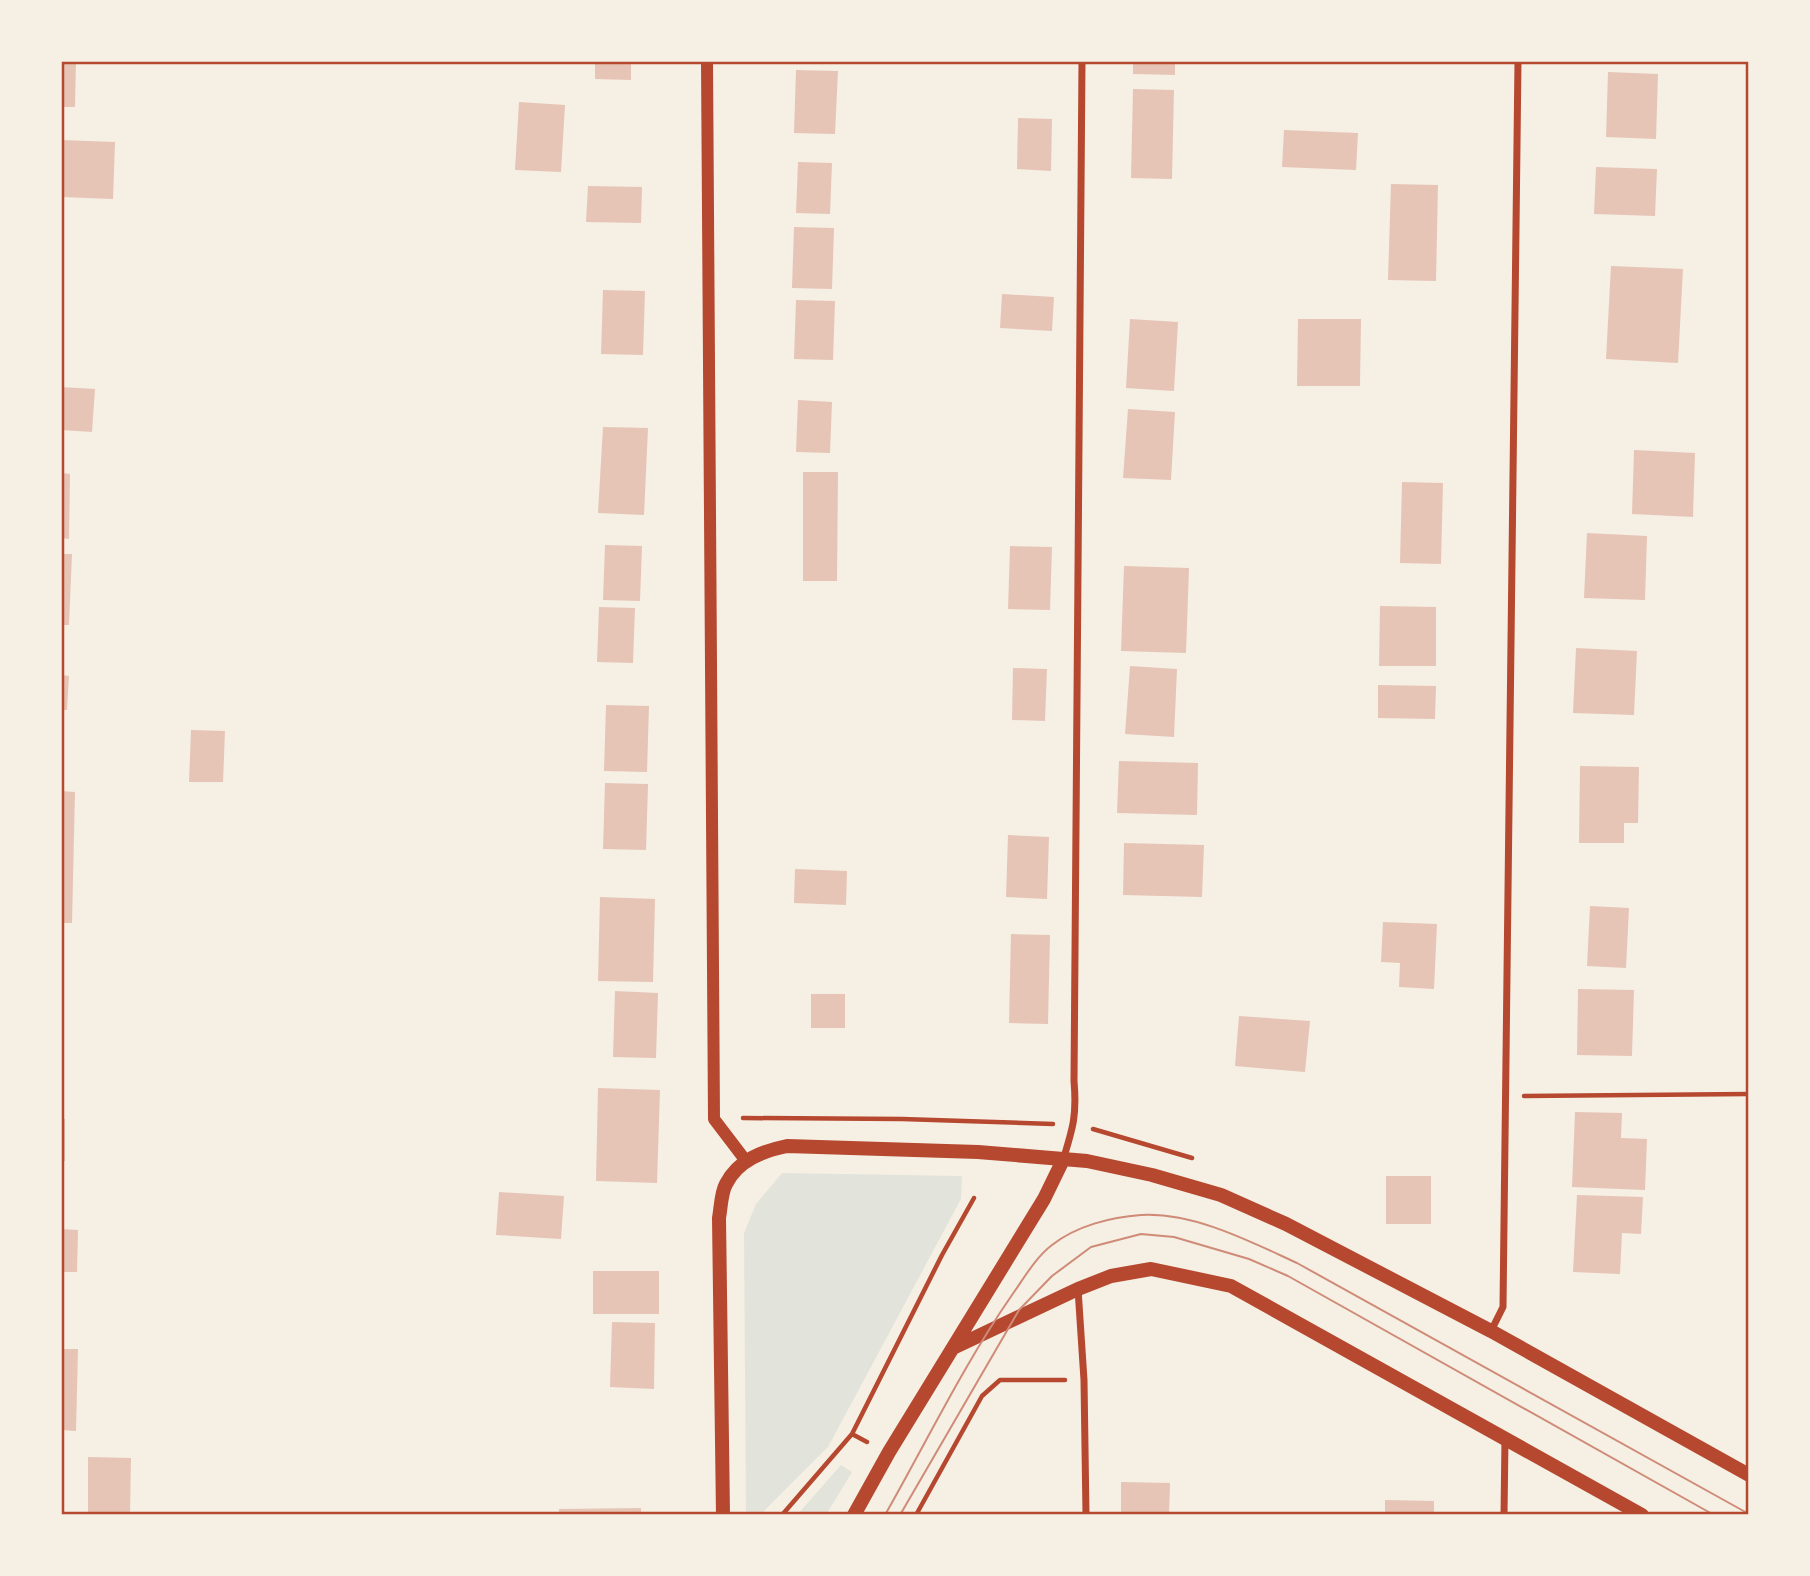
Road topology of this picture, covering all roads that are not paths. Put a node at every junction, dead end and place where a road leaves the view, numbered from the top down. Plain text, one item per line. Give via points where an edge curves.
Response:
1 (707, 61) edge
2 (1082, 61) edge
3 (1518, 61) edge
4 (1063, 1160) junction
5 (746, 1161) junction
6 (1079, 1289) junction
7 (1491, 1331) junction
8 (953, 1348) junction
9 (1505, 1438) junction
10 (1749, 1475) edge
11 (723, 1515) edge
12 (854, 1515) edge
13 (1086, 1515) edge
14 (1504, 1515) edge
15 (1642, 1515) edge

1 - 5 street via 714,1119
2 - 4 street via 1075,1124
3 - 7 street via 1503,1307
4 - 5 main road via 978,1152 787,1146
4 - 7 main road via 1139,1172 1221,1195
4 - 8 main road
5 - 11 main road via 726,1184 719,1217
6 - 8 main road
6 - 9 main road via 1111,1276 1151,1269 1231,1286
6 - 13 street
7 - 10 main road
8 - 12 main road
9 - 14 street
9 - 15 main road

